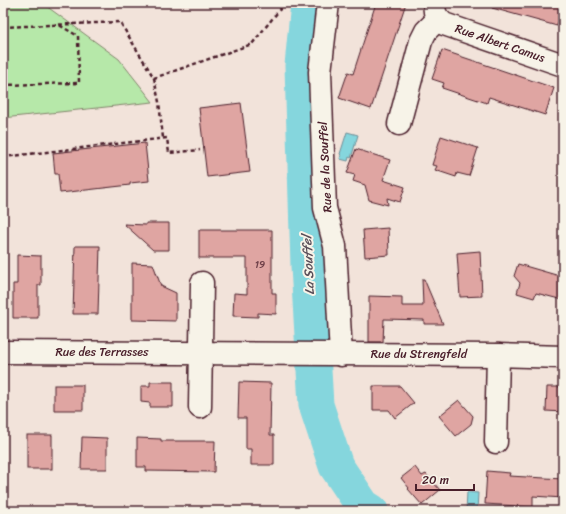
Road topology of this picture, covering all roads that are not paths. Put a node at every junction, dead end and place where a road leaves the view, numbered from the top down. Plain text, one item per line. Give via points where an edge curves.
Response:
1 (328, 3) edge
2 (437, 11) edge
3 (563, 65) edge
4 (399, 124) dead end
5 (202, 283) dead end
6 (3, 352) edge
7 (201, 353) junction
8 (333, 354) junction
9 (498, 355) junction
10 (563, 357) edge
11 (200, 407) dead end
12 (496, 442) dead end

1 - 8 street, Rue de la Souffel via 320,72 324,208 335,246
2 - 3 street, Rue Albert Camus via 444,24
2 - 4 street, Rue Albert Camus via 421,41
5 - 7 street
6 - 7 street, Rue des Terrasses
7 - 8 street, Rue des Terrasses
7 - 11 street
8 - 9 street, Rue du Strengfeld
9 - 10 street, Rue du Strengfeld
9 - 12 street

